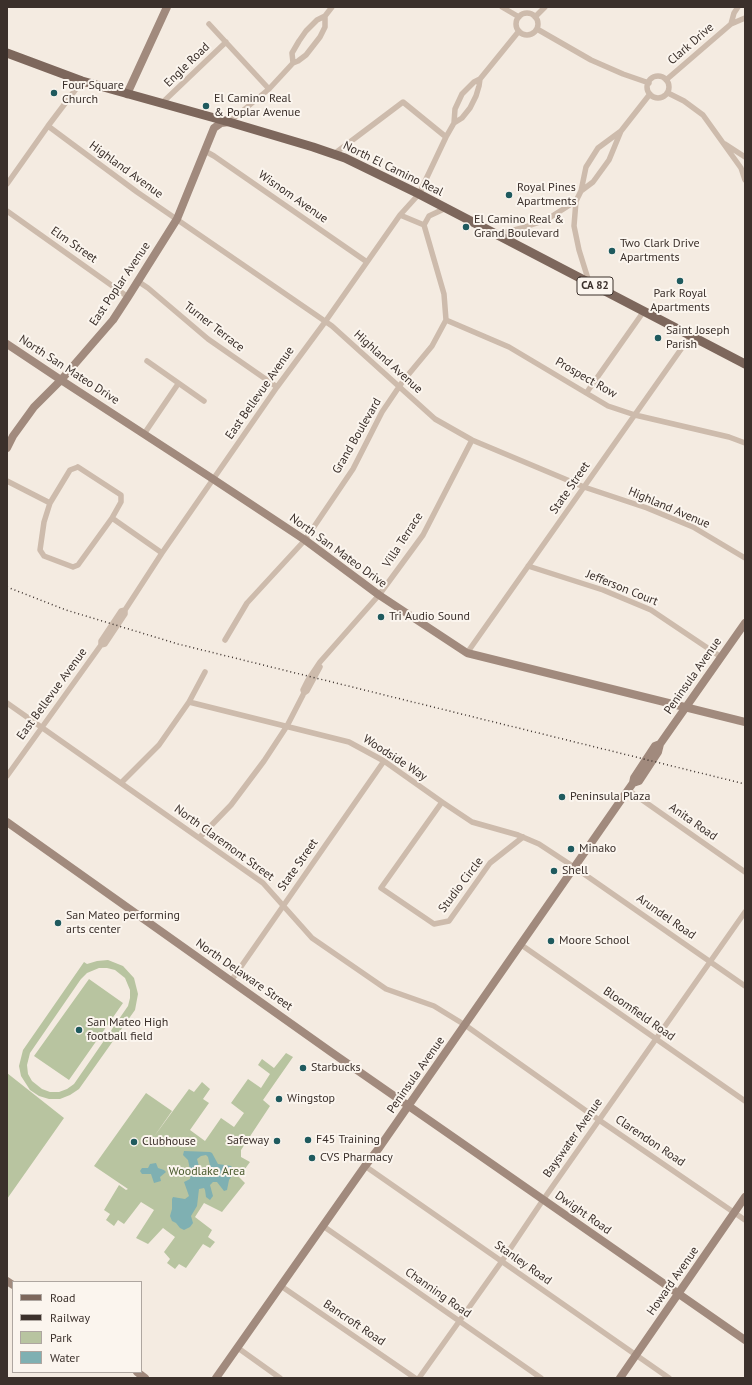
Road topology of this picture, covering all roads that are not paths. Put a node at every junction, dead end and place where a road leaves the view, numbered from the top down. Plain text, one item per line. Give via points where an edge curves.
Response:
1 (167, 7) edge
2 (332, 7) edge
3 (502, 7) edge
4 (545, 7) edge
5 (738, 7) edge
6 (325, 16) junction
7 (519, 17) junction
8 (535, 17) junction
9 (745, 18) edge
10 (209, 24) dead end
11 (731, 24) junction
12 (536, 29) junction
13 (519, 31) junction
14 (226, 42) junction
15 (7, 54) edge
16 (293, 62) junction
17 (480, 80) junction
18 (666, 80) junction
19 (82, 81) junction
20 (649, 83) junction
21 (269, 89) junction
22 (668, 93) junction
23 (127, 94) junction
24 (650, 94) junction
25 (162, 104) junction
26 (229, 122) junction
27 (454, 124) junction
28 (48, 126) junction
29 (622, 131) junction
30 (446, 137) junction
31 (723, 143) junction
32 (205, 151) junction
33 (334, 154) junction
34 (745, 158) edge
35 (745, 180) edge
36 (7, 184) edge
37 (581, 191) junction
38 (419, 194) junction
39 (576, 201) junction
40 (446, 208) junction
41 (7, 211) edge
42 (400, 215) junction
43 (176, 219) junction
44 (424, 225) junction
45 (496, 235) junction
46 (367, 262) junction
47 (139, 282) junction
48 (589, 283) junction
49 (128, 297) junction
50 (644, 311) junction
51 (446, 320) junction
52 (325, 322) junction
53 (691, 335) junction
54 (7, 344) edge
55 (147, 361) dead end
56 (745, 364) edge
57 (61, 380) junction
58 (178, 384) junction
59 (399, 386) junction
60 (277, 387) junction
61 (587, 392) junction
62 (204, 401) dead end
63 (635, 415) junction
64 (144, 434) junction
65 (472, 440) junction
66 (745, 443) edge
67 (7, 448) edge
68 (213, 479) junction
69 (7, 481) edge
70 (584, 487) junction
71 (50, 503) junction
72 (112, 518) junction
73 (305, 540) junction
74 (162, 552) junction
75 (745, 558) edge
76 (528, 566) junction
77 (379, 595) junction
78 (745, 623) edge
79 (225, 640) dead end
80 (467, 653) junction
81 (721, 657) junction
82 (205, 672) dead end
83 (189, 702) junction
84 (7, 703) edge
85 (686, 707) junction
86 (745, 722) edge
87 (287, 726) junction
88 (41, 727) junction
89 (384, 762) junction
90 (7, 776) edge
91 (121, 783) junction
92 (630, 787) junction
93 (442, 802) junction
94 (7, 822) edge
95 (523, 837) junction
96 (200, 838) junction
97 (574, 867) junction
98 (745, 872) edge
99 (284, 905) junction
100 (745, 912) edge
101 (520, 944) junction
102 (710, 962) junction
103 (231, 981) junction
104 (745, 986) edge
105 (465, 1025) junction
106 (656, 1039) junction
107 (745, 1101) edge
108 (409, 1105) junction
109 (599, 1120) junction
110 (365, 1166) junction
111 (745, 1197) edge
112 (543, 1200) junction
113 (734, 1212) junction
114 (745, 1220) edge
115 (323, 1226) junction
116 (502, 1261) junction
117 (281, 1286) junction
118 (678, 1294) junction
119 (459, 1321) junction
120 (745, 1340) edge
121 (238, 1348) junction
122 (636, 1355) junction
123 (216, 1378) edge
124 (280, 1378) edge
125 (415, 1378) edge
126 (419, 1378) edge
127 (541, 1378) edge
128 (620, 1378) edge
129 (669, 1378) edge

1 - 23 main road
2 - 6 street
3 - 7 street
4 - 8 street
5 - 11 street, Clark Drive
6 - 16 street via 317,20 299,41 292,54
6 - 16 street via 324,27 315,45 306,55
7 - 8 street via 527,13
7 - 13 street
8 - 12 street via 538,22
9 - 11 street, Clark Drive
10 - 14 street, Engle Road
11 - 18 street, Clark Drive
12 - 13 street via 528,34
12 - 20 street via 591,60
13 - 17 street
14 - 21 street, Engle Road
14 - 25 street, Engle Road
15 - 19 main road, North El Camino Real / CA 82
16 - 21 street
17 - 27 street via 480,86 470,108
17 - 27 street via 468,87 458,101
18 - 20 street, Clark Drive via 657,77
18 - 22 street, Clark Drive via 669,86
19 - 23 main road, North El Camino Real / CA 82
19 - 28 street
20 - 24 street
21 - 26 street
22 - 24 street via 659,98
22 - 31 street via 703,115
23 - 25 main road, North El Camino Real / CA 82
24 - 29 street
25 - 26 main road, North El Camino Real / CA 82
26 - 32 main road, East Poplar Avenue via 221,123 214,128
26 - 33 main road, North El Camino Real / CA 82
27 - 30 street, East Bellevue Avenue
28 - 36 street
28 - 43 street, Highland Avenue
29 - 37 street via 609,160 593,182
29 - 37 street via 598,148 586,167
30 - 33 street via 403,102
30 - 38 street, East Bellevue Avenue
31 - 34 street
31 - 35 street via 741,168
32 - 43 main road, East Poplar Avenue
32 - 46 street, Wisnom Avenue
33 - 38 main road, North El Camino Real / CA 82
37 - 39 street
38 - 40 main road, North El Camino Real / CA 82
38 - 42 street, East Bellevue Avenue
39 - 45 street via 546,220
39 - 48 street via 574,226
40 - 44 street via 428,216
40 - 45 main road, North El Camino Real / CA 82
41 - 49 street, Elm Street
42 - 44 street
42 - 46 street, East Bellevue Avenue
43 - 47 main road, East Poplar Avenue
43 - 52 street, Highland Avenue
44 - 51 street via 444,294
45 - 48 main road, North El Camino Real / CA 82
46 - 52 street, East Bellevue Avenue
47 - 49 main road, East Poplar Avenue
47 - 60 street, Turner Terrace via 208,339
48 - 50 main road, North El Camino Real / CA 82
49 - 57 main road, East Poplar Avenue via 113,320
50 - 53 main road, North El Camino Real / CA 82
50 - 61 street
51 - 59 street, Grand Boulevard via 432,346
51 - 61 street, Prospect Row via 509,347
52 - 59 street, Highland Avenue
52 - 60 street, East Bellevue Avenue
53 - 56 main road, North El Camino Real / CA 82
53 - 63 street, State Street
54 - 57 main road, North San Mateo Drive
55 - 58 street
57 - 64 main road, North San Mateo Drive
57 - 67 main road, East Poplar Avenue via 34,407
58 - 62 street
58 - 64 street
59 - 65 street, Highland Avenue via 435,418
59 - 73 street, Grand Boulevard via 382,412 353,469
60 - 68 street, East Bellevue Avenue
61 - 63 street, Prospect Row via 608,406
63 - 66 street, Prospect Row via 730,437
63 - 70 street, State Street
64 - 68 main road, North San Mateo Drive
65 - 70 street, Highland Avenue
65 - 77 street, Villa Terrace via 422,535
68 - 73 main road, North San Mateo Drive
68 - 74 street, East Bellevue Avenue
69 - 71 street
70 - 75 street, Highland Avenue via 693,527
70 - 76 street, State Street
71 - 72 street via 70,470 78,468 121,495 121,502
71 - 72 street via 40,550 44,556 73,567 78,565
72 - 74 street
73 - 77 main road, North San Mateo Drive
73 - 79 street, Grand Boulevard via 247,603
74 - 88 street, East Bellevue Avenue via 125,610 125,614
76 - 80 street, State Street
76 - 81 street, Jefferson Court via 603,590 651,610
77 - 80 main road, North San Mateo Drive
77 - 87 street, Villa Terrace via 321,661 322,664
78 - 81 main road, Peninsula Avenue
80 - 85 main road, North San Mateo Drive
81 - 85 main road, Peninsula Avenue
82 - 83 street
83 - 87 street, Woodside Way
83 - 91 street via 159,745
84 - 88 street, North Claremont Street
85 - 86 main road, North San Mateo Drive
85 - 92 main road, Peninsula Avenue via 660,744 658,752 639,781
87 - 89 street, Woodside Way via 349,742
87 - 96 street, Villa Terrace via 231,805
88 - 90 street, East Bellevue Avenue
88 - 91 street, North Claremont Street
89 - 93 street, Woodside Way
89 - 99 street, State Street
91 - 96 street, North Claremont Street
92 - 97 main road, Peninsula Avenue
92 - 98 street, Anita Road
93 - 95 street, Woodside Way via 472,822
93 - 95 street, Studio Circle via 381,888 434,924 449,921 490,863
94 - 103 main road, North Delaware Street
95 - 97 street, Woodside Way via 539,844
96 - 99 street, North Claremont Street via 263,883
97 - 101 main road, Peninsula Avenue
97 - 102 street, Arundel Road
99 - 103 street, State Street
99 - 105 street, North Claremont Street via 312,938 386,989 434,1006
100 - 102 street, Bayswater Avenue
101 - 105 main road, Peninsula Avenue
101 - 106 street, Bloomfield Road
102 - 104 street, Arundel Road
102 - 106 street, Bayswater Avenue
103 - 108 main road, North Delaware Street
105 - 108 main road, Peninsula Avenue
105 - 109 street, Clarendon Road
106 - 107 street, Bloomfield Road
106 - 109 street, Bayswater Avenue
108 - 110 main road, Peninsula Avenue
108 - 112 main road, Dwight Road
109 - 112 street, Bayswater Avenue
109 - 113 street, Clarendon Road
110 - 115 main road, Peninsula Avenue
110 - 116 street, Stanley Road
111 - 113 main road, Howard Avenue
112 - 116 street, Bayswater Avenue
112 - 118 main road, Dwight Road
113 - 114 street, Clarendon Road
113 - 118 main road, Howard Avenue
115 - 117 main road, Peninsula Avenue
115 - 119 street, Channing Road
116 - 119 street, Bayswater Avenue
116 - 122 street, Stanley Road
117 - 121 main road, Peninsula Avenue
117 - 125 street, Bancroft Road
118 - 120 main road, Dwight Road
118 - 122 main road, Howard Avenue
119 - 126 street, Bayswater Avenue
119 - 127 street, Channing Road
121 - 123 main road, Peninsula Avenue
121 - 124 street
122 - 128 main road, Howard Avenue
122 - 129 street, Stanley Road

